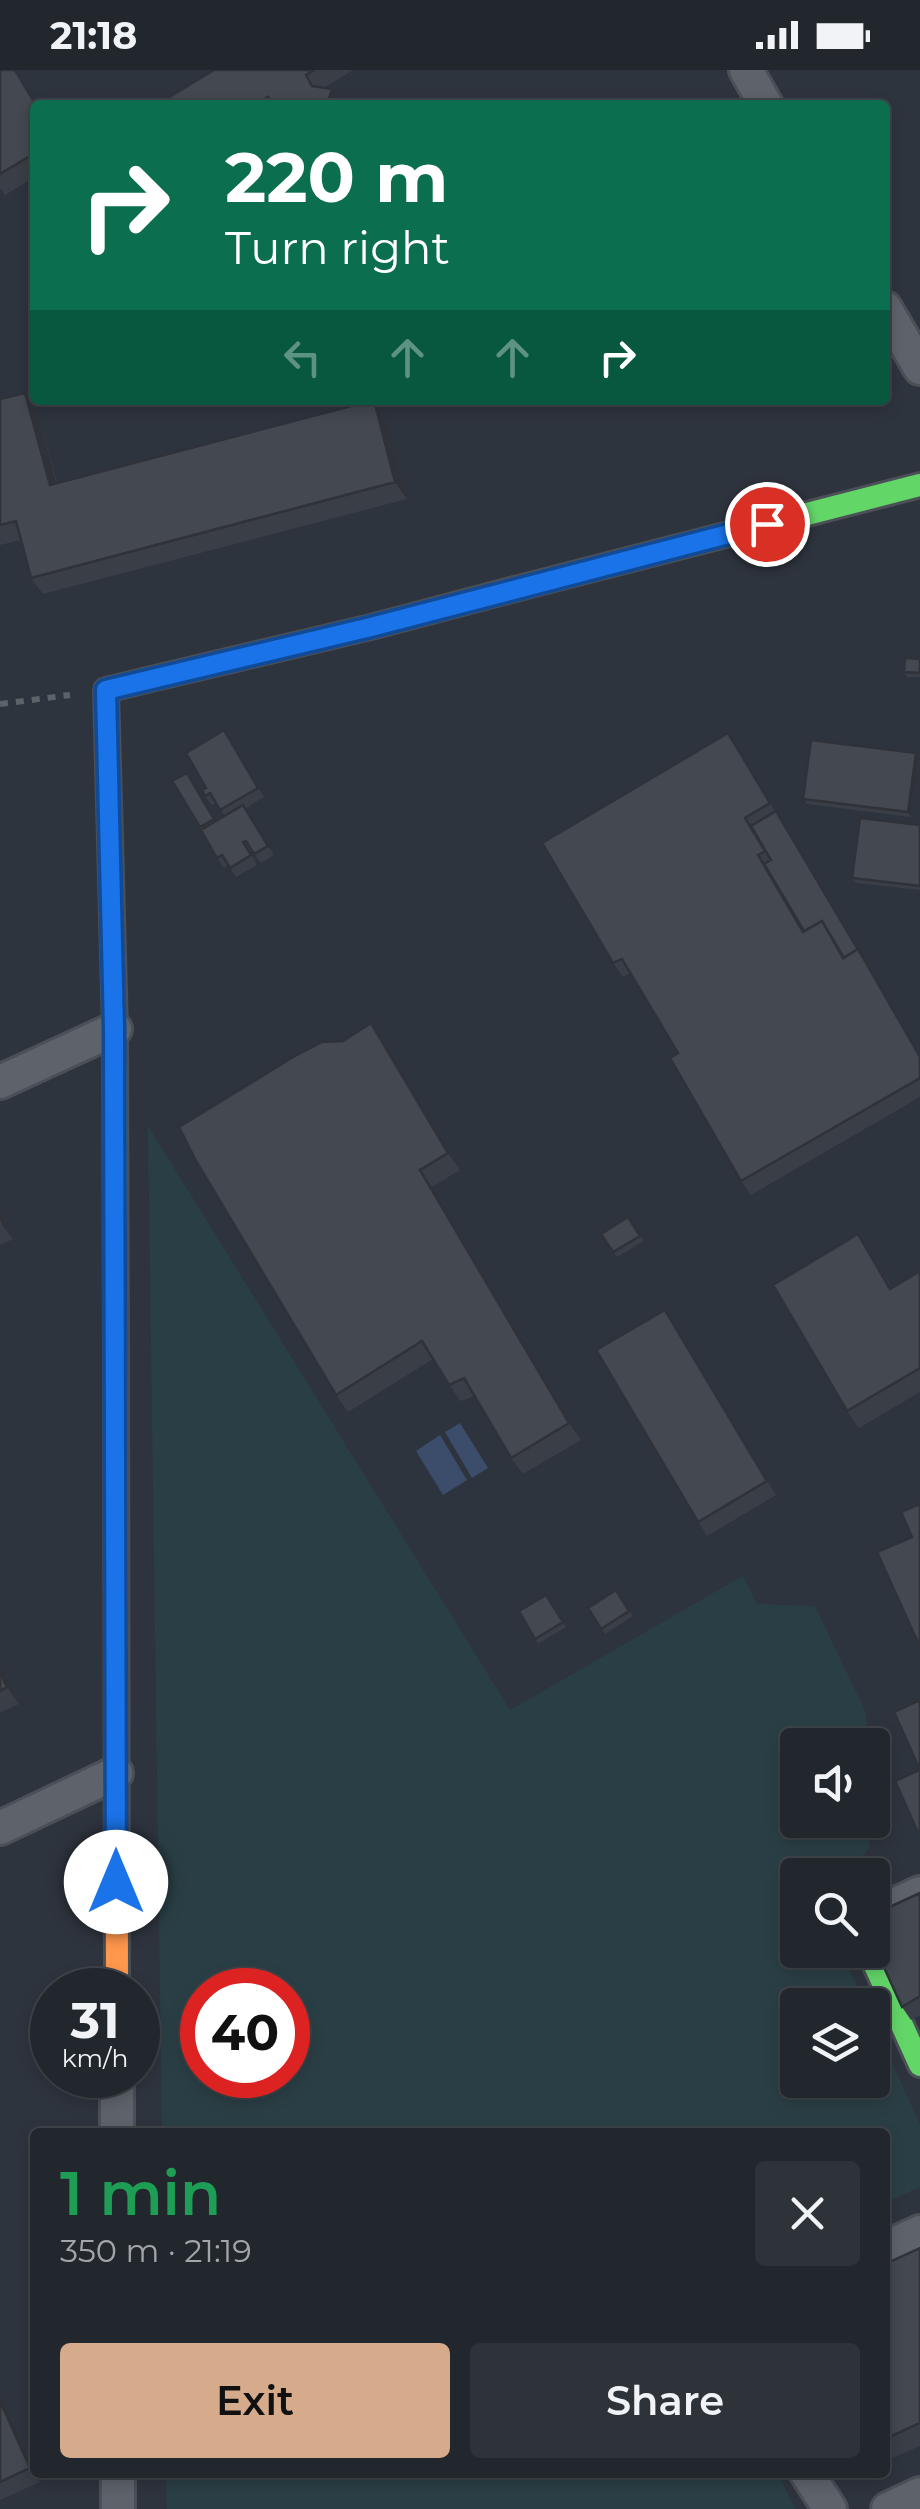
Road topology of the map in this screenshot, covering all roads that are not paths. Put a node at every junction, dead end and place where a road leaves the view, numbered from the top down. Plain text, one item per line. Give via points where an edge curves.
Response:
1 (746, 70) edge
2 (763, 100) edge
3 (890, 317) edge
4 (920, 368) edge
5 (920, 485) edge
6 (114, 1028) junction
7 (0, 1082) edge
8 (116, 1773) junction
9 (0, 1828) edge
10 (920, 1893) edge
11 (890, 1907) edge
12 (117, 1968) edge
13 (876, 1968) edge
14 (919, 2058) edge
15 (117, 2098) edge
16 (117, 2128) edge
17 (920, 2232) edge
18 (890, 2246) edge
19 (118, 2478) edge
20 (810, 2478) edge
21 (920, 2494) edge
22 (118, 2509) edge
23 (830, 2509) edge
24 (888, 2509) edge

1 - 2 street
3 - 4 street
5 - 6 street via 106,690
6 - 7 street
6 - 8 street
8 - 9 street
8 - 12 street
10 - 11 street
13 - 14 street
15 - 16 street
17 - 18 street
19 - 22 street
20 - 23 street
21 - 24 street

